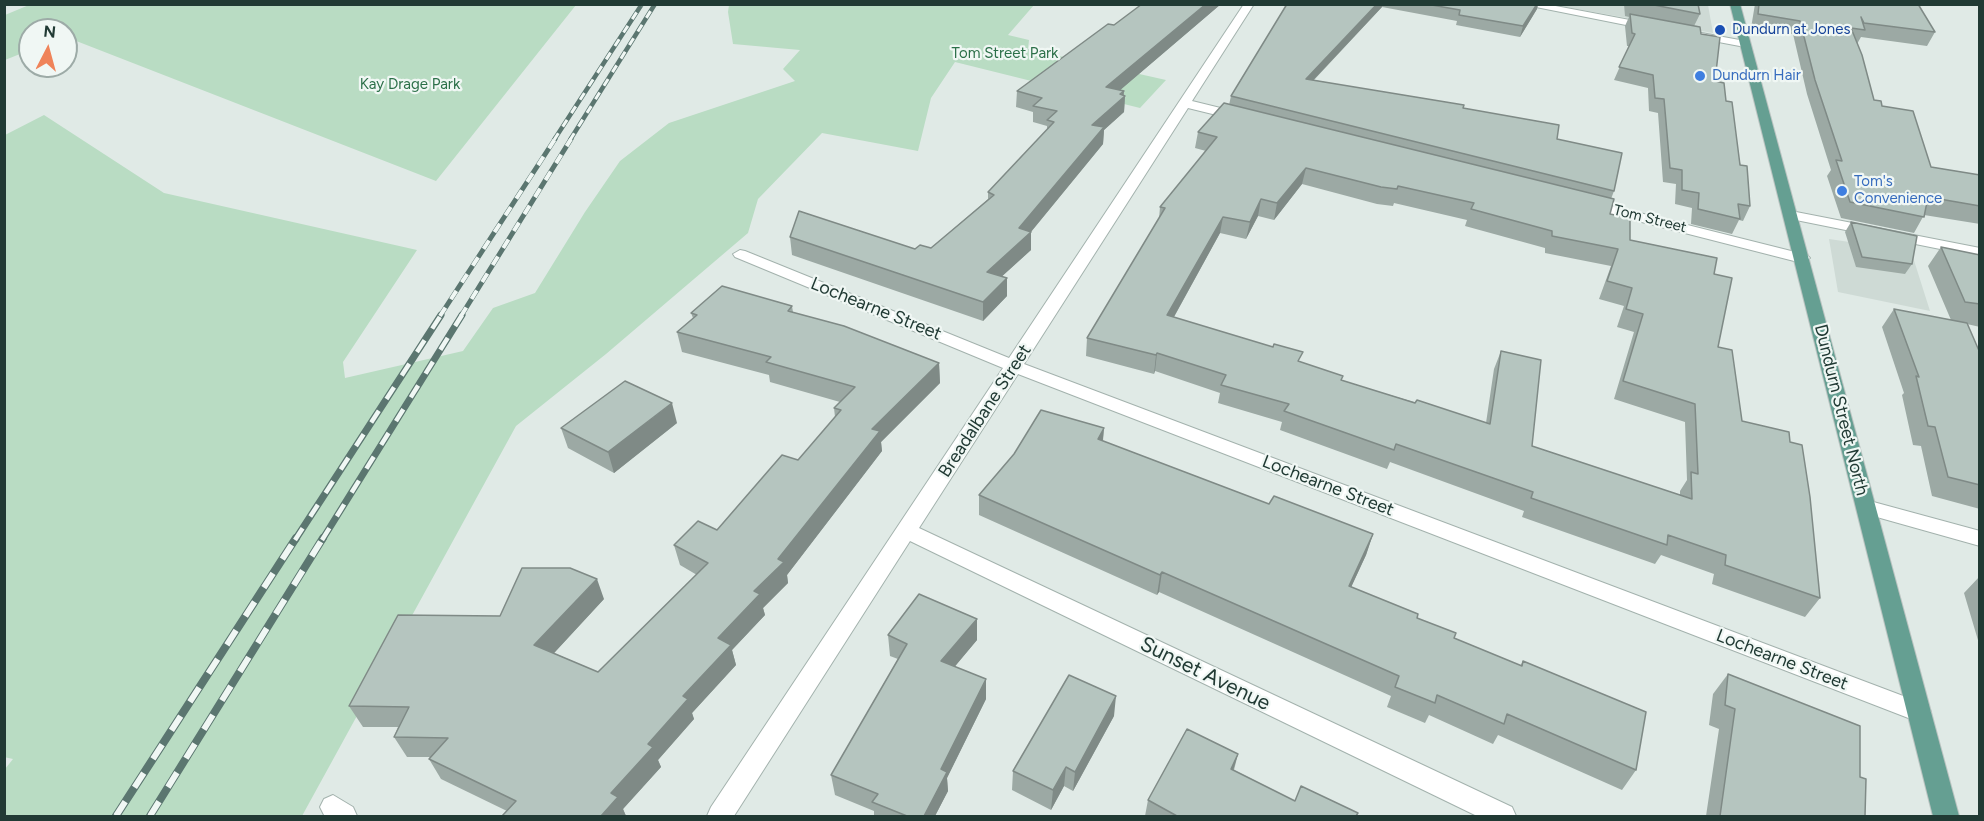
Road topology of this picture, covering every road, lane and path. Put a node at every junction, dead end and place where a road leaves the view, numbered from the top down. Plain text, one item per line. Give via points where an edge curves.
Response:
1 (1249, 4) edge
2 (1526, 4) edge
3 (1735, 4) edge
4 (1662, 29) edge
5 (1684, 33) edge
6 (1745, 44) junction
7 (1184, 103) junction
8 (1253, 120) edge
9 (1574, 201) edge
10 (1791, 215) junction
11 (1980, 253) edge
12 (740, 254) dead end
13 (1802, 258) junction
14 (1014, 366) junction
15 (1866, 507) junction
16 (907, 531) junction
17 (1980, 539) edge
18 (1919, 712) junction
19 (720, 816) edge
20 (1503, 816) edge
21 (1946, 816) edge

1 - 7 street, Breadalbane Street
2 - 4 street
3 - 6 main road, Dundurn Street North
5 - 6 street
6 - 10 main road, Dundurn Street North
7 - 8 street
7 - 14 street, Breadalbane Street
9 - 13 street, Tom Street
10 - 11 street
10 - 13 main road, Dundurn Street North
12 - 14 street, Lochearne Street
13 - 15 main road, Dundurn Street North
14 - 16 street, Breadalbane Street
14 - 18 street, Lochearne Street
15 - 17 street
15 - 18 main road, Dundurn Street North
16 - 19 street, Breadalbane Street
16 - 20 street, Sunset Avenue
18 - 21 main road, Dundurn Street North

